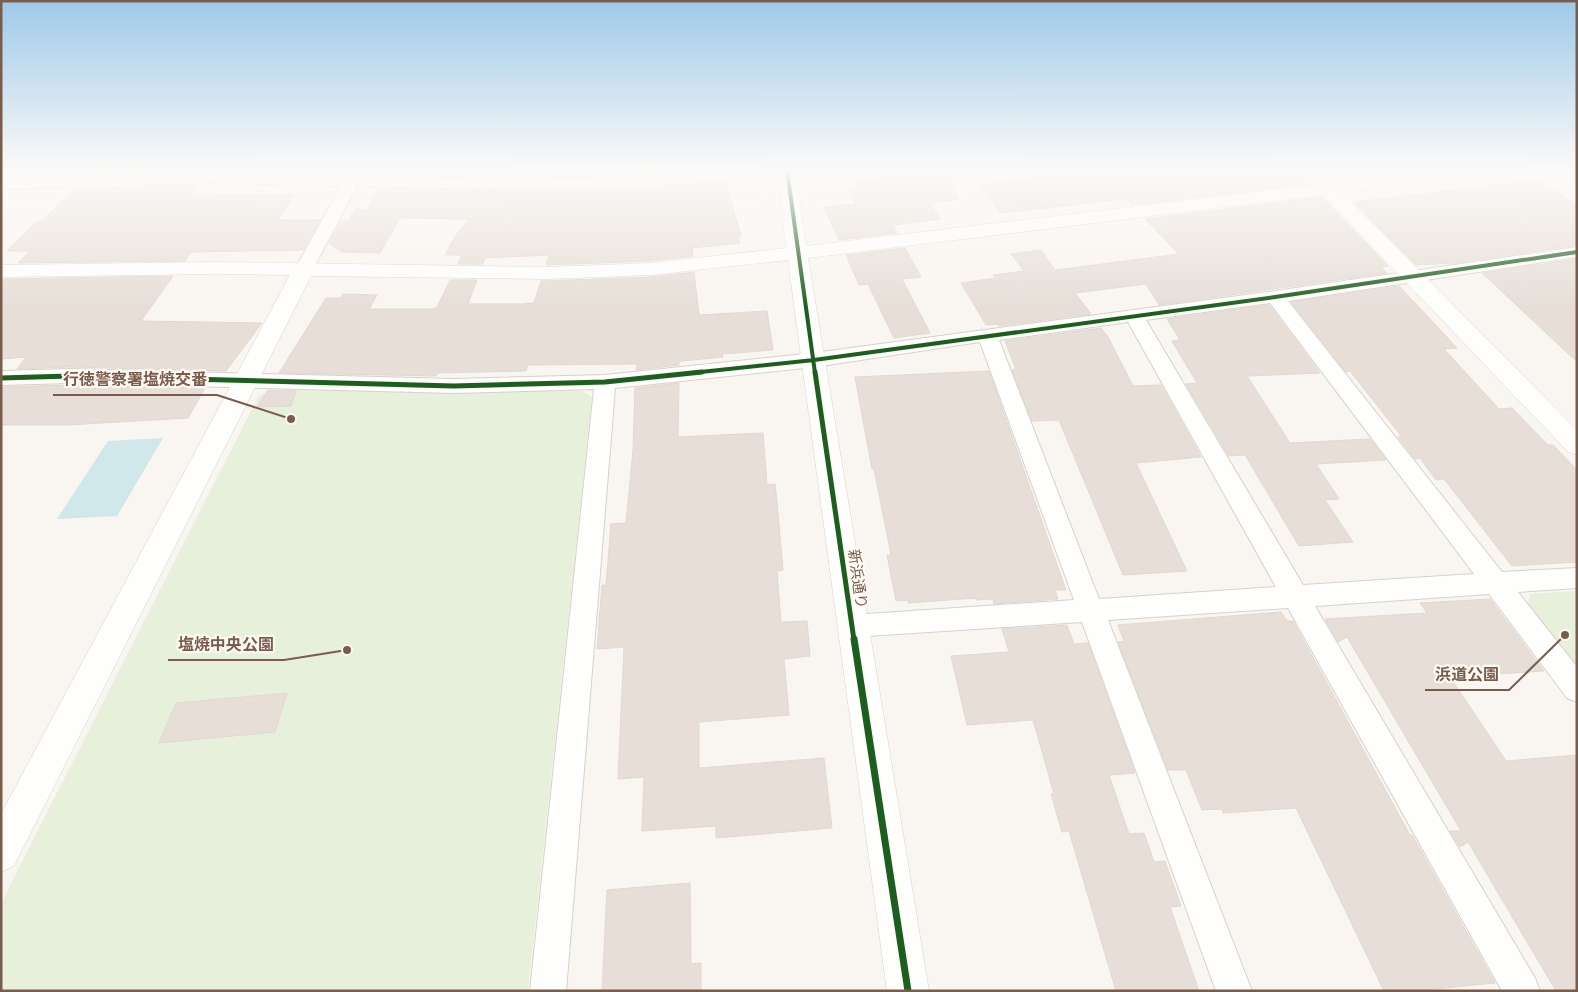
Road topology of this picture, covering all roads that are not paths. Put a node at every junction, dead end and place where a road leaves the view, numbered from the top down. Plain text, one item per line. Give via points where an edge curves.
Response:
1 (333, 216) edge
2 (793, 216) edge
3 (1096, 216) edge
4 (1354, 216) edge
5 (1577, 252) edge
6 (797, 253) junction
7 (304, 269) junction
8 (1, 271) edge
9 (1411, 276) junction
10 (1275, 296) junction
11 (1134, 315) junction
12 (987, 335) junction
13 (814, 360) junction
14 (1, 378) edge
15 (246, 381) junction
16 (605, 382) junction
17 (1577, 446) edge
18 (1577, 578) edge
19 (1496, 584) junction
20 (1296, 597) junction
21 (1092, 611) junction
22 (852, 626) junction
23 (1577, 689) edge
24 (1, 853) edge
25 (548, 991) edge
26 (908, 991) edge
27 (1234, 991) edge
28 (1522, 991) edge

1 - 7 street
2 - 6 street, 新浜通り
3 - 6 street
4 - 9 street
5 - 9 street
6 - 7 street via 601,272
6 - 13 street, 新浜通り
7 - 8 street
7 - 15 street
9 - 10 street
9 - 17 street
10 - 11 street
10 - 19 street
11 - 12 street
11 - 20 street
12 - 13 street
12 - 21 street
13 - 16 street
13 - 22 street, 新浜通り
14 - 15 street via 70,376
15 - 16 street via 454,386
15 - 24 street
16 - 25 street
18 - 19 street
19 - 20 street
19 - 23 street
20 - 21 street
20 - 28 street
21 - 22 street
21 - 27 street
22 - 26 street, 新浜通り

